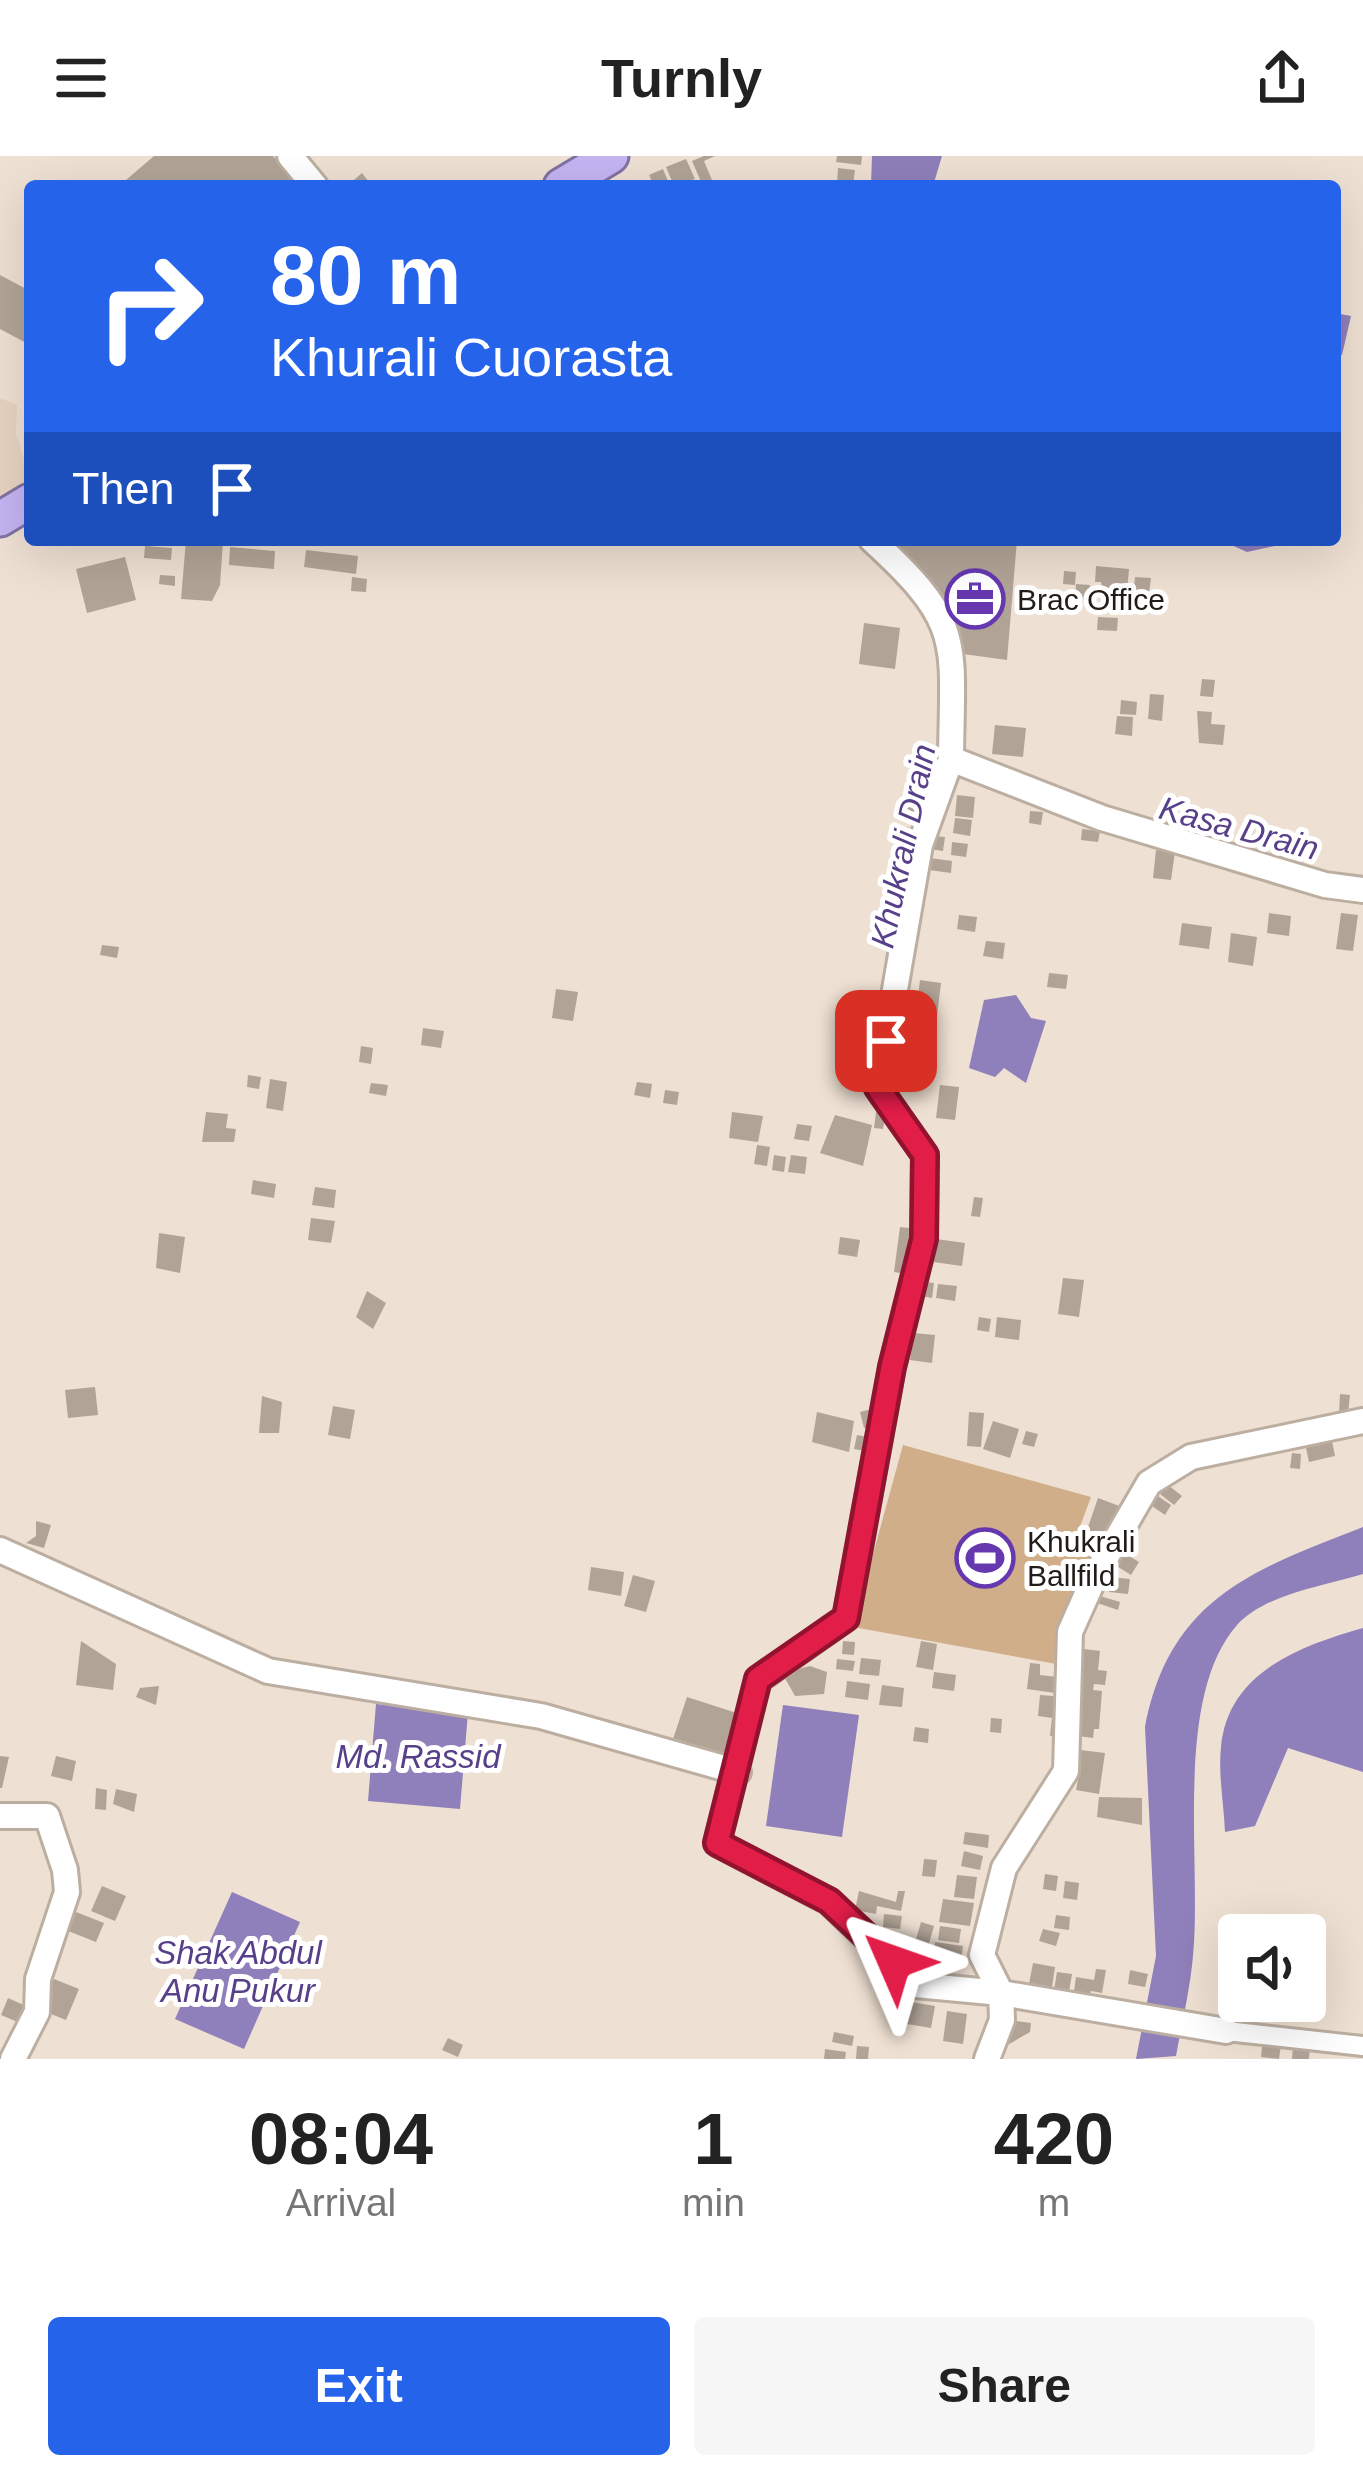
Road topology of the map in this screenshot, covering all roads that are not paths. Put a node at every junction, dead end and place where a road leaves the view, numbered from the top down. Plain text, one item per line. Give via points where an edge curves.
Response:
1 (290, 156) edge
2 (611, 156) edge
3 (310, 180) edge
4 (571, 180) edge
5 (878, 546) edge
6 (951, 759) junction
7 (1363, 890) edge
8 (1363, 1421) edge
9 (0, 1550) edge
10 (738, 1772) junction
11 (0, 1816) edge
12 (1001, 1993) junction
13 (1226, 2031) joint
14 (1363, 2046) edge
15 (13, 2059) edge
16 (987, 2059) edge

1 - 3 street
2 - 4 highway
5 - 6 street via 946,625
6 - 7 street via 1102,818
6 - 10 street via 920,844 878,1088 925,1155 924,1239 846,1618 758,1679
8 - 12 street via 1191,1457 1149,1483 1070,1632 1066,1772 1004,1868 982,1955
9 - 10 street via 268,1671 542,1716
10 - 12 street via 717,1843 829,1901 916,1985
11 - 15 street via 47,1816 67,1892 38,1979 38,2012
12 - 13 street
12 - 16 street via 1002,2020
13 - 14 street

